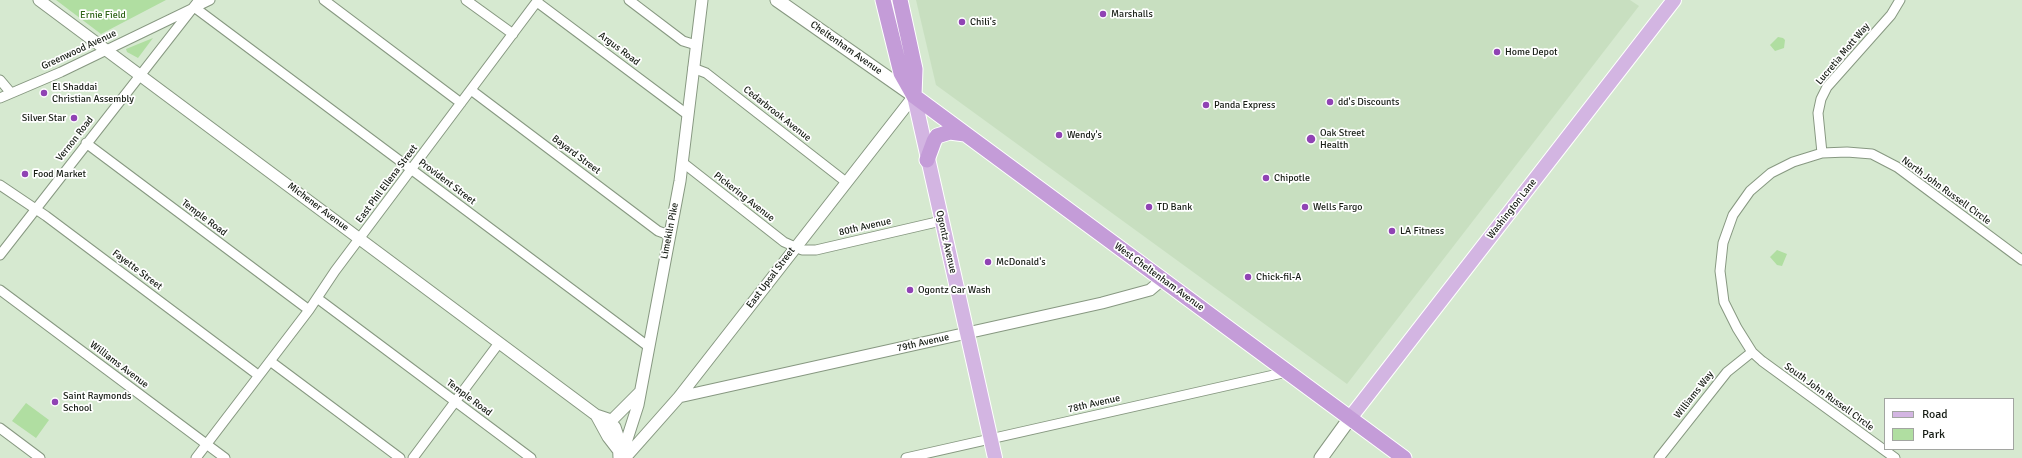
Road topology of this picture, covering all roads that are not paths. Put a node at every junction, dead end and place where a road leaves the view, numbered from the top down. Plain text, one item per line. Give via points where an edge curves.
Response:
1 (39, 0) edge
2 (210, 0) edge
3 (324, 0) edge
4 (466, 0) edge
5 (629, 0) edge
6 (702, 0) edge
7 (777, 0) edge
8 (883, 0) edge
9 (900, 0) edge
10 (1674, 0) edge
11 (1900, 0) edge
12 (538, 1) edge
13 (196, 4) edge
14 (513, 34) junction
15 (696, 45) junction
16 (106, 49) junction
17 (693, 68) junction
18 (140, 74) junction
19 (0, 80) edge
20 (471, 90) junction
21 (11, 93) junction
22 (914, 96) junction
23 (0, 98) edge
24 (461, 103) junction
25 (688, 115) junction
26 (965, 134) junction
27 (86, 142) junction
28 (1822, 153) junction
29 (928, 160) junction
30 (682, 162) junction
31 (412, 170) junction
32 (846, 182) junction
33 (0, 185) edge
34 (34, 209) junction
35 (941, 221) junction
36 (669, 235) junction
37 (360, 239) junction
38 (794, 248) junction
39 (0, 255) edge
40 (2022, 260) edge
41 (1163, 279) junction
42 (0, 290) edge
43 (317, 298) junction
44 (309, 310) junction
45 (967, 333) junction
46 (499, 343) junction
47 (649, 347) junction
48 (1752, 352) junction
49 (270, 360) junction
50 (1288, 372) junction
51 (258, 375) junction
52 (640, 392) junction
53 (678, 397) junction
54 (455, 401) junction
55 (596, 415) junction
56 (1350, 418) junction
57 (610, 422) junction
58 (0, 428) edge
59 (991, 439) junction
60 (206, 444) junction
61 (1884, 450) edge
62 (1884, 450) edge
63 (621, 456) edge
64 (415, 457) edge
65 (40, 458) edge
66 (196, 458) edge
67 (225, 458) edge
68 (400, 458) edge
69 (531, 458) edge
70 (906, 458) edge
71 (995, 458) edge
72 (1321, 458) edge
73 (1404, 458) edge
74 (1659, 458) edge
75 (1895, 458) edge

1 - 16 street, Michener Avenue
2 - 13 street, Greenwood Avenue
3 - 24 street
4 - 14 street
5 - 15 street via 683,41
6 - 15 street, Limekiln Pike
7 - 22 main road, Cheltenham Avenue
8 - 22 highway, Ogontz Avenue via 901,73
9 - 22 highway, Ogontz Avenue via 915,70
10 - 56 main road, Washington Lane
11 - 28 street, Lucretia Mott Way via 1891,15 1827,87 1818,113
12 - 14 street, East Phil Ellena Street
12 - 25 street, Argus Road
13 - 16 street, Greenwood Avenue
13 - 18 street, Vernon Road
13 - 31 street, Provident Street
14 - 20 street, East Phil Ellena Street
15 - 17 street, Limekiln Pike
16 - 18 street, Michener Avenue
16 - 21 street, Greenwood Avenue
17 - 25 street, Limekiln Pike
17 - 32 street, Cedarbrook Avenue via 706,73
18 - 27 street, Vernon Road
18 - 37 street, Michener Avenue
19 - 21 street
20 - 24 street, East Phil Ellena Street
20 - 36 street, Bayard Street via 658,230
21 - 23 street, Greenwood Avenue
22 - 26 highway, West Cheltenham Avenue
22 - 29 main road, Ogontz Avenue
22 - 32 street, East Upsal Street
24 - 31 street, East Phil Ellena Street
25 - 30 street, Limekiln Pike
26 - 29 highway via 950,132 937,136
26 - 41 highway, West Cheltenham Avenue
27 - 34 street, Vernon Road
27 - 44 street, Temple Road
28 - 40 street, North John Russell Circle via 1872,154 1897,167
28 - 48 street, North John Russell Circle via 1793,162 1771,173 1750,191 1733,215 1723,243 1720,272 1724,302
29 - 35 main road, Ogontz Avenue
30 - 36 street, Limekiln Pike
30 - 38 street, Pickering Avenue
31 - 37 street, East Phil Ellena Street
31 - 47 street, Provident Street
32 - 38 street, East Upsal Street
33 - 34 street, Fayette Street
34 - 39 street, Vernon Road
34 - 51 street, Fayette Street
35 - 38 street, 80th Avenue via 816,250
35 - 45 main road, Ogontz Avenue
36 - 47 street, Limekiln Pike
37 - 43 street, East Phil Ellena Street
37 - 46 street, Michener Avenue
38 - 53 street, East Upsal Street
41 - 45 street, 79th Avenue via 1150,290
41 - 50 highway, West Cheltenham Avenue
42 - 60 street, Williams Avenue
43 - 44 street, East Phil Ellena Street
43 - 54 street, Temple Road
44 - 49 street, East Phil Ellena Street
45 - 53 street, 79th Avenue
45 - 59 main road, Ogontz Avenue
46 - 54 street
46 - 55 street, Michener Avenue
47 - 52 street, Limekiln Pike
48 - 61 street, South John Russell Circle
48 - 74 street, Williams Way via 1727,372
49 - 51 street, East Phil Ellena Street
49 - 68 street
50 - 56 highway, West Cheltenham Avenue
50 - 59 street, 78th Avenue
51 - 60 street, East Phil Ellena Street
52 - 57 street
52 - 63 street, Limekiln Pike
53 - 63 street, East Upsal Street
54 - 64 street
54 - 69 street, Temple Road
55 - 57 street, Michener Avenue
55 - 63 street, Michener Avenue
56 - 72 main road
56 - 73 highway, West Cheltenham Avenue
57 - 63 street via 618,436
58 - 65 street
59 - 70 street, 78th Avenue
59 - 71 main road, Ogontz Avenue
60 - 66 street, East Phil Ellena Street
60 - 67 street, Williams Avenue
62 - 75 street, South John Russell Circle

